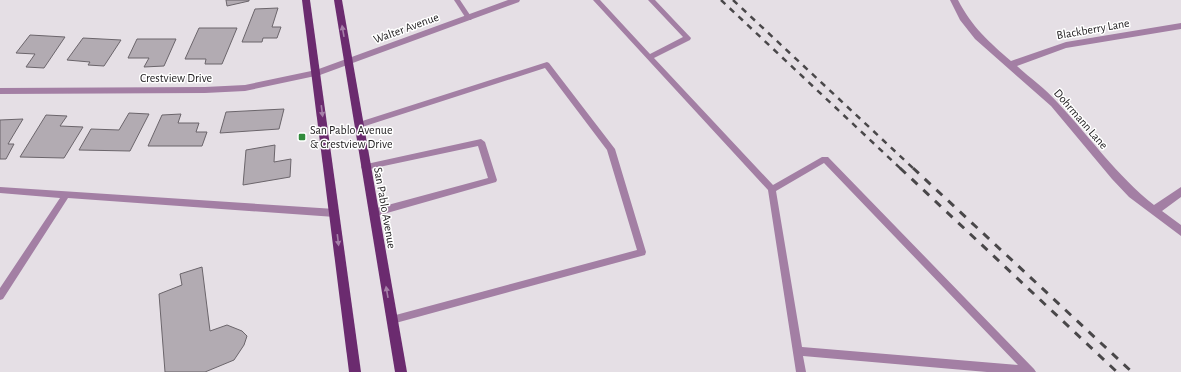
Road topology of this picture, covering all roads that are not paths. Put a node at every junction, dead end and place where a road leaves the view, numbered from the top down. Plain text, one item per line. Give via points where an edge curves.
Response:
1 (306, 0) edge
2 (338, 0) edge
3 (457, 0) edge
4 (516, 0) edge
5 (596, 0) edge
6 (652, 0) edge
7 (954, 0) edge
8 (469, 18) junction
9 (1181, 26) edge
10 (649, 57) junction
11 (349, 62) junction
12 (1011, 65) junction
13 (317, 73) junction
14 (0, 91) edge
15 (359, 125) junction
16 (365, 167) junction
17 (772, 189) junction
18 (0, 190) edge
19 (1181, 191) edge
20 (65, 196) junction
21 (1155, 210) junction
22 (373, 213) junction
23 (335, 214) junction
24 (1181, 231) edge
25 (0, 296) edge
26 (392, 320) junction
27 (798, 351) junction
28 (1030, 371) edge
29 (355, 372) edge
30 (400, 372) edge
31 (801, 372) edge

1 - 13 main road
11 -> 2 main road, San Pablo Avenue
3 - 8 lane
4 - 8 street, Walter Avenue
5 - 10 lane
6 - 10 lane via 688,38
7 - 12 street, Dohrmann Lane via 963,18 978,37
8 - 11 street, Walter Avenue
9 - 12 street, Blackberry Lane via 1066,45
10 - 17 lane
11 - 13 street, Crestview Drive
11 - 15 main road, San Pablo Avenue
12 - 21 street, Dohrmann Lane via 1054,104 1115,176 1133,194
13 - 14 street, Crestview Drive via 260,86 231,89
13 -> 23 main road
15 - 16 main road, San Pablo Avenue
15 - 26 lane via 547,65 611,149 642,252
16 - 22 main road, San Pablo Avenue
16 - 22 lane via 481,142 493,180
17 - 27 lane
17 - 28 lane via 825,159
18 - 20 lane
19 - 21 street
20 - 23 lane
20 - 25 lane
21 - 24 street, Dohrmann Lane
26 -> 22 main road, San Pablo Avenue
23 -> 29 main road
26 - 30 main road, San Pablo Avenue
27 - 28 lane
27 - 31 lane

